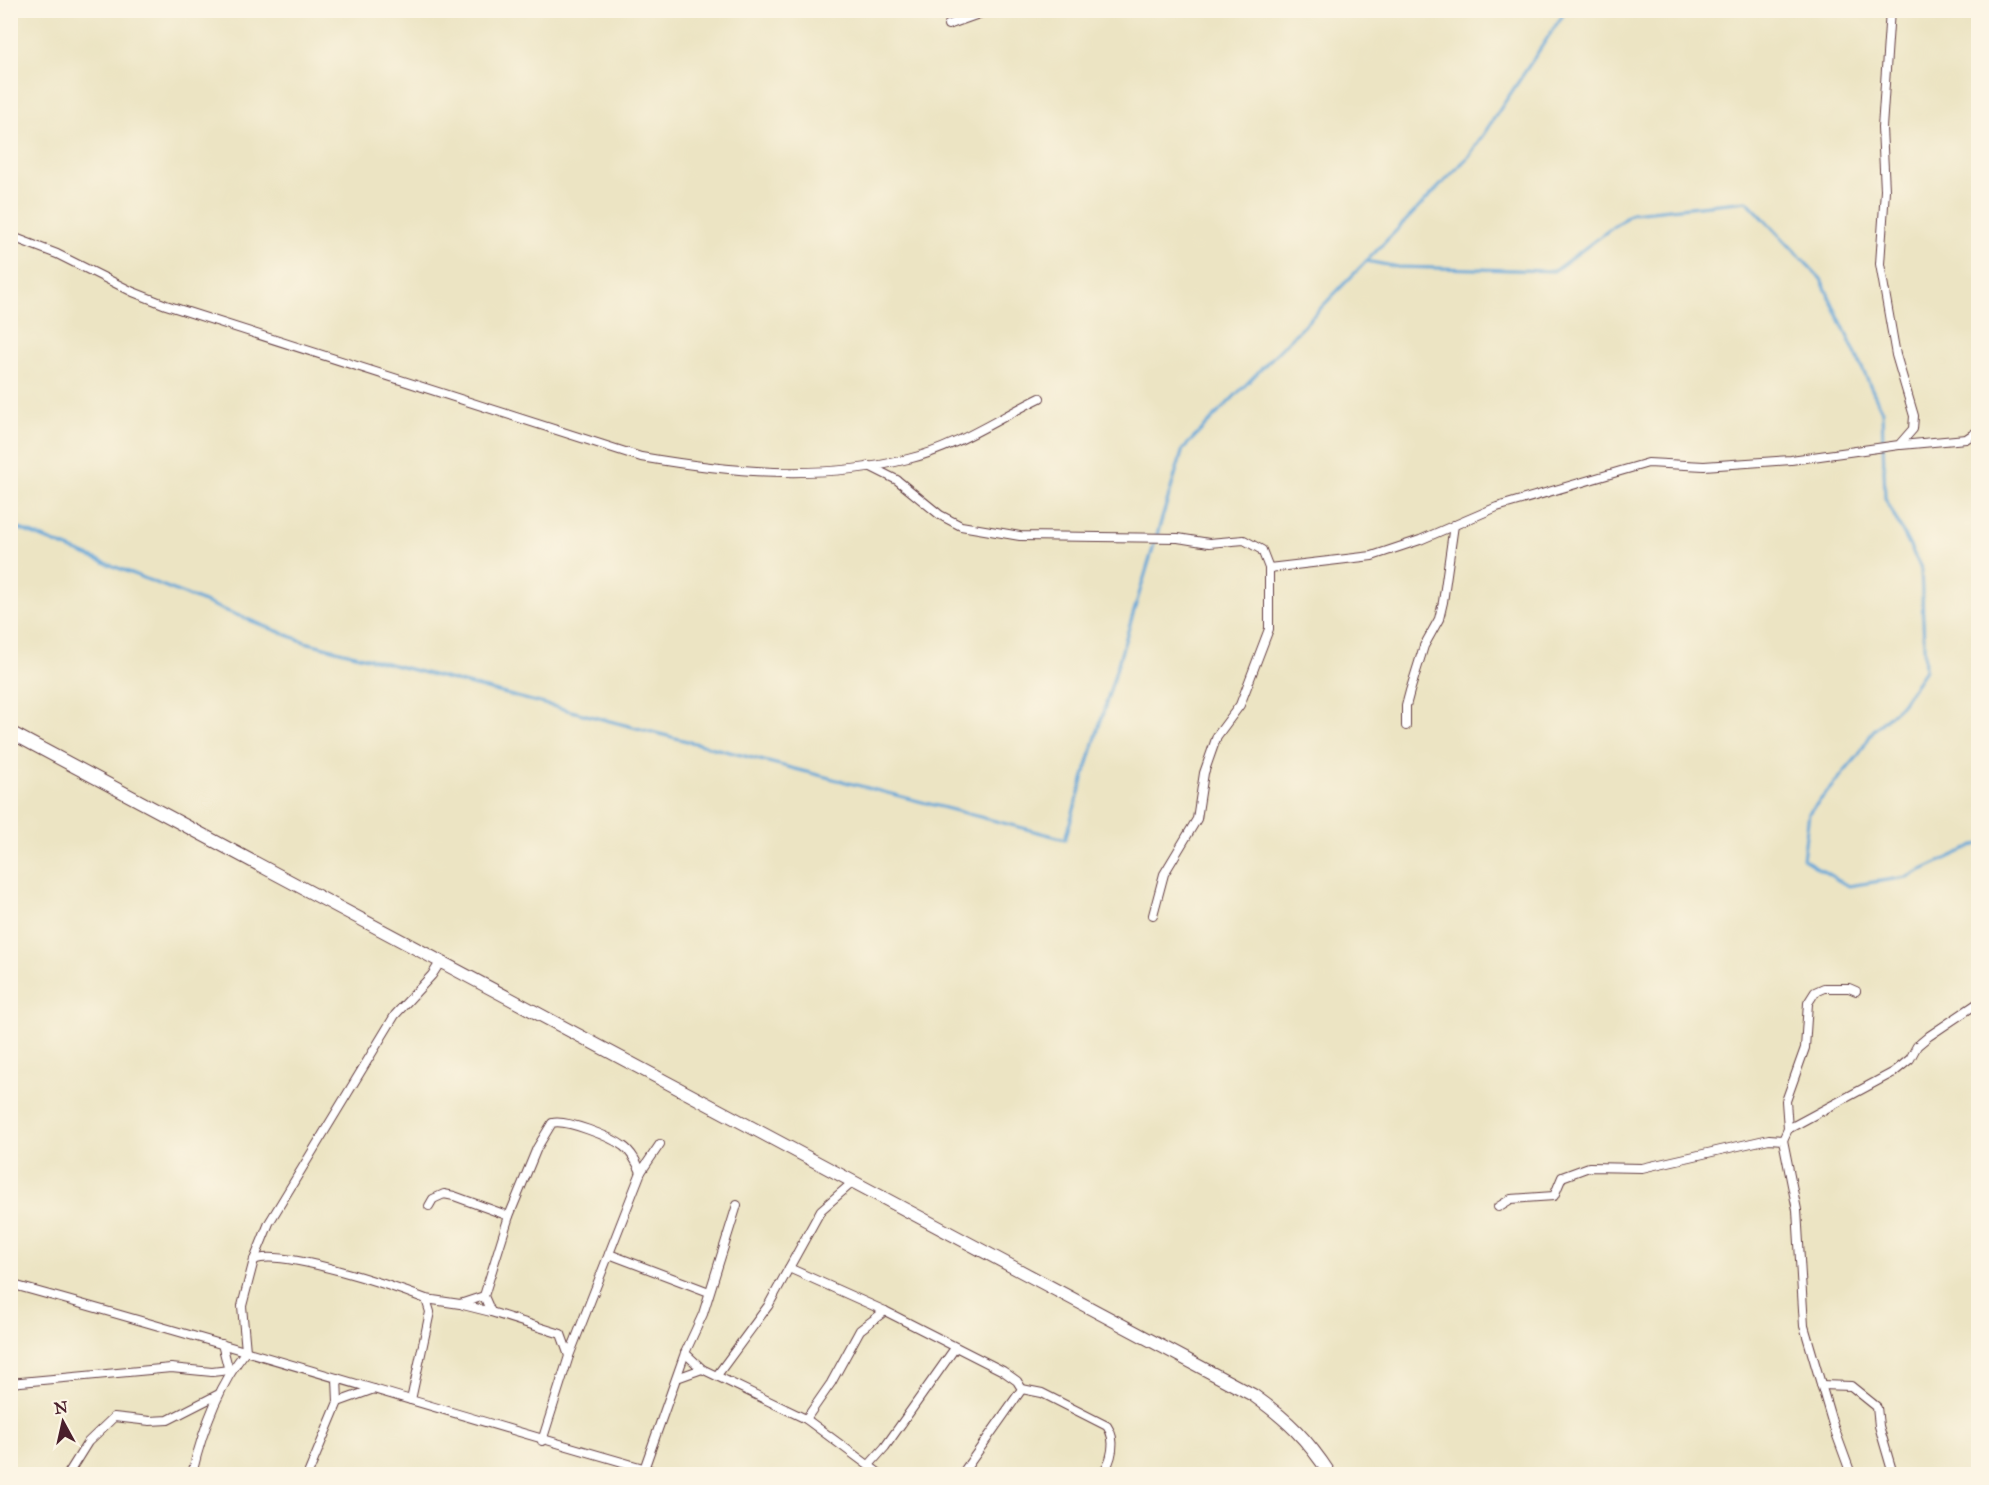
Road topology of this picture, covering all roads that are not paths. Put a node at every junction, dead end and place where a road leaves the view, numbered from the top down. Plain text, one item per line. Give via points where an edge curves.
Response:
1 (990, 10) edge
2 (1890, 10) edge
3 (948, 25) dead end
4 (10, 236) edge
5 (1040, 398) dead end
6 (1978, 431) edge
7 (1899, 445) junction
8 (867, 466) junction
9 (1454, 525) junction
10 (1269, 568) junction
11 (1406, 726) dead end
12 (10, 732) edge
13 (1153, 915) dead end
14 (441, 961) junction
15 (1856, 991) dead end
16 (1978, 1003) edge
17 (1788, 1129) junction
18 (1783, 1140) junction
19 (660, 1144) dead end
20 (641, 1172) junction
21 (853, 1182) junction
22 (737, 1205) dead end
23 (429, 1206) dead end
24 (1498, 1207) dead end
25 (509, 1216) junction
26 (609, 1254) junction
27 (254, 1260) junction
28 (789, 1268) junction
29 (10, 1284) edge
30 (709, 1292) junction
31 (483, 1296) junction
32 (426, 1299) junction
33 (442, 1302) junction
34 (460, 1304) junction
35 (885, 1311) junction
36 (430, 1312) junction
37 (491, 1312) junction
38 (222, 1344) junction
39 (955, 1348) junction
40 (246, 1351) junction
41 (685, 1353) junction
42 (569, 1356) junction
43 (702, 1368) junction
44 (229, 1371) junction
45 (718, 1374) junction
46 (337, 1378) junction
47 (677, 1378) junction
48 (10, 1383) edge
49 (1821, 1385) junction
50 (374, 1389) junction
51 (1023, 1389) junction
52 (219, 1394) junction
53 (411, 1400) junction
54 (338, 1402) junction
55 (806, 1419) junction
56 (542, 1441) junction
57 (869, 1465) junction
58 (644, 1469) junction
59 (68, 1474) edge
60 (192, 1474) edge
61 (308, 1474) edge
62 (664, 1474) edge
63 (880, 1474) edge
64 (962, 1474) edge
65 (1102, 1474) edge
66 (1330, 1474) edge
67 (1851, 1474) edge
68 (1893, 1474) edge

1 - 3 street
2 - 7 street via 1882,128 1885,190 1880,264 1896,355 1914,416 1913,429
4 - 8 street via 166,305 641,457 694,466 793,472
5 - 8 street via 946,446 908,459
6 - 7 street via 1961,440
7 - 9 street via 1750,463 1648,463 1497,507
8 - 10 street via 897,480 960,526 1020,536 1178,538 1209,543 1244,540 1262,550
9 - 10 street via 1372,556
9 - 11 street via 1441,611 1424,646 1410,691
10 - 13 street via 1269,629 1240,705 1217,736 1204,773 1197,819 1164,874
12 - 14 street
14 - 21 street
14 - 27 street via 395,1015 269,1223
15 - 17 street via 1824,988 1808,1004 1805,1048 1786,1101
16 - 17 street via 1929,1036 1894,1072
17 - 18 street
18 - 24 street via 1769,1139 1642,1168 1577,1170 1562,1177 1554,1196 1511,1199
18 - 49 street via 1797,1210 1804,1326
19 - 20 street
20 - 25 street via 623,1145 572,1124 552,1123 537,1148
20 - 26 street
21 - 28 street via 821,1210
21 - 66 street via 1253,1395 1309,1442
22 - 30 street
23 - 25 street via 444,1194
25 - 31 street
26 - 30 street
26 - 42 street
27 - 32 street via 264,1256 321,1266
27 - 40 street via 242,1306
28 - 35 street
28 - 45 street via 768,1306
29 - 38 street
30 - 41 street
31 - 34 street
31 - 37 street
32 - 33 street
32 - 36 street
33 - 34 street
33 - 36 street
34 - 37 street
35 - 39 street
35 - 55 street via 860,1330
36 - 53 street
37 - 42 street via 561,1334
38 - 40 street
38 - 44 street
39 - 51 street via 1003,1371
39 - 57 street
40 - 44 street
40 - 46 street
41 - 43 street
41 - 47 street
42 - 56 street
43 - 45 street
43 - 47 street
44 - 48 street via 171,1368
44 - 52 street
45 - 55 street
46 - 50 street
46 - 54 street
47 - 58 street
49 - 67 street
49 - 68 street via 1851,1386 1877,1407
50 - 53 street
50 - 54 street
51 - 64 street
51 - 65 street via 1042,1393 1107,1426 1113,1434 1113,1448
52 - 59 street via 168,1420 114,1417 88,1442
52 - 60 street via 200,1439
53 - 56 street
54 - 61 street
55 - 57 street
56 - 58 street
57 - 63 street
58 - 62 street

